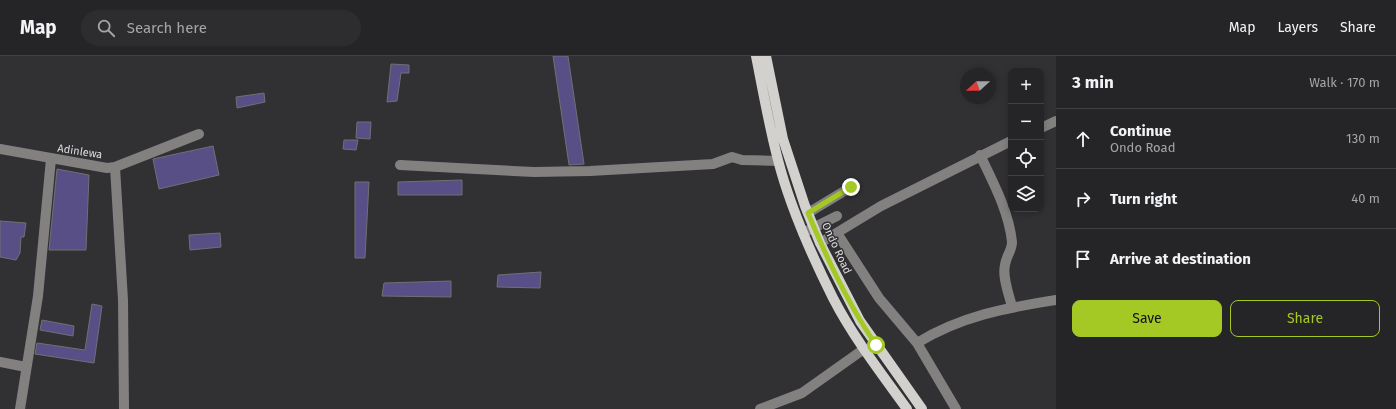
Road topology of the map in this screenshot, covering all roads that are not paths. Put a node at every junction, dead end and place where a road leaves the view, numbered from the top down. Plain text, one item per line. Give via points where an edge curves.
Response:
1 (756, 56) edge
2 (766, 56) edge
3 (1056, 121) edge
4 (1044, 127) edge
5 (199, 134) dead end
6 (1008, 142) edge
7 (0, 149) edge
8 (980, 155) junction
9 (51, 159) junction
10 (778, 161) junction
11 (400, 165) dead end
12 (115, 167) junction
13 (851, 187) dead end
14 (808, 213) junction
15 (837, 216) dead end
16 (814, 228) junction
17 (803, 233) junction
18 (837, 233) junction
19 (820, 243) junction
20 (1056, 300) edge
21 (1012, 307) junction
22 (917, 343) junction
23 (864, 349) junction
24 (0, 362) edge
25 (26, 367) junction
26 (788, 404) edge
27 (20, 409) edge
28 (124, 409) edge
29 (760, 409) edge
30 (907, 409) edge
31 (922, 409) edge
32 (956, 409) edge

1 - 10 main road
2 - 14 main road, Ondo Road via 783,139
3 - 4 street
5 - 12 street, Adinlewa
6 - 8 street
7 - 9 street, Adinlewa
8 - 18 street via 881,206
8 - 21 street via 995,186 1011,232 1011,250 1004,271
9 - 12 street, Adinlewa
9 - 25 street via 38,296
10 - 11 street via 727,157 713,164 534,172
10 - 17 main road
12 - 28 street via 123,300
13 - 14 street
14 - 16 main road, Ondo Road
15 - 16 street
16 - 17 street
16 - 19 main road, Ondo Road
17 - 23 main road via 833,298
18 - 19 street
18 - 22 street via 879,298
19 - 31 main road, Ondo Road via 860,321
20 - 21 street
21 - 22 street via 972,317
22 - 32 street
23 - 26 street
23 - 30 main road
24 - 25 street
25 - 27 street
26 - 29 street

